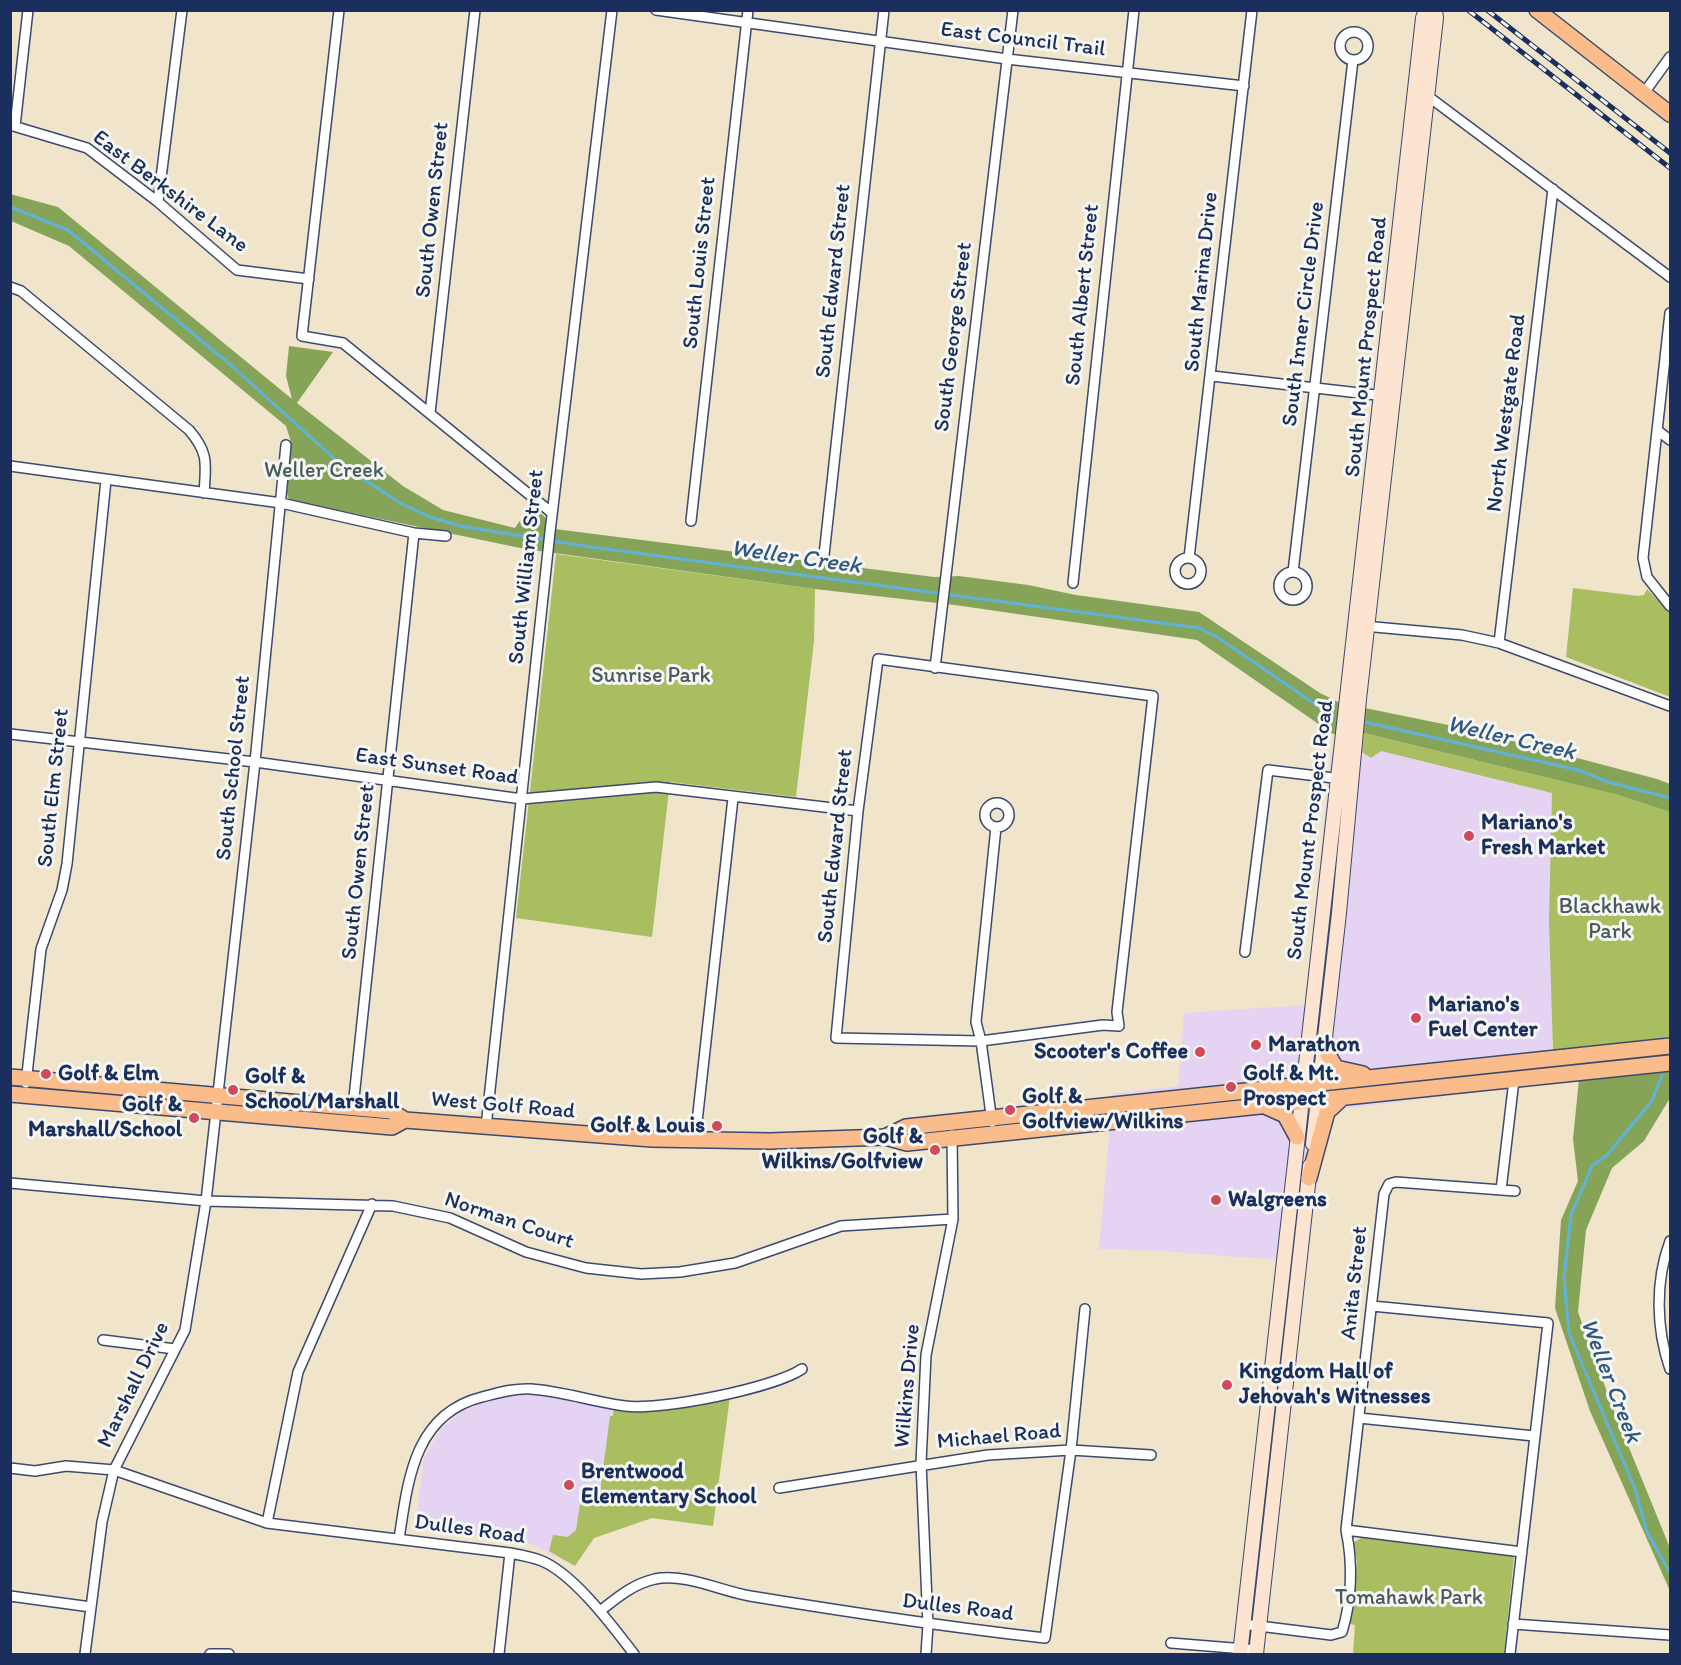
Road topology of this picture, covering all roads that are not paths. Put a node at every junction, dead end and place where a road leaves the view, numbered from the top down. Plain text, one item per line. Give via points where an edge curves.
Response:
1 (28, 10) edge
2 (182, 10) edge
3 (339, 10) edge
4 (475, 10) edge
5 (612, 10) edge
6 (656, 10) edge
7 (748, 10) edge
8 (884, 10) edge
9 (1013, 10) edge
10 (1134, 10) edge
11 (1252, 10) edge
12 (1537, 10) edge
13 (1425, 12) edge
14 (747, 23) junction
15 (880, 43) junction
16 (1671, 57) edge
17 (1007, 59) junction
18 (1353, 60) dead end
19 (1126, 72) junction
20 (1244, 86) junction
21 (1422, 93) junction
22 (1644, 93) junction
23 (1671, 114) edge
24 (13, 126) edge
25 (1553, 189) junction
26 (158, 202) junction
27 (1671, 277) edge
28 (309, 279) junction
29 (10, 287) edge
30 (1671, 314) edge
31 (1212, 376) junction
32 (1314, 388) junction
33 (1388, 396) junction
34 (430, 413) junction
35 (1657, 430) junction
36 (1671, 440) edge
37 (286, 445) dead end
38 (10, 466) edge
39 (106, 480) junction
40 (204, 493) junction
41 (281, 503) junction
42 (552, 513) junction
43 (691, 521) dead end
44 (414, 533) junction
45 (446, 536) dead end
46 (824, 555) dead end
47 (1189, 558) dead end
48 (1293, 572) dead end
49 (1073, 583) dead end
50 (1671, 606) edge
51 (1361, 626) junction
52 (1499, 642) junction
53 (934, 668) junction
54 (1671, 706) edge
55 (10, 734) edge
56 (79, 743) junction
57 (255, 762) junction
58 (1345, 779) junction
59 (388, 781) junction
60 (733, 798) junction
61 (522, 800) junction
62 (858, 811) junction
63 (996, 827) dead end
64 (1245, 952) dead end
65 (981, 1041) junction
66 (1325, 1041) junction
67 (1671, 1046) edge
68 (1671, 1063) edge
69 (1389, 1076) junction
70 (10, 1077) edge
71 (27, 1079) junction
72 (1514, 1080) junction
73 (1321, 1084) junction
74 (1302, 1086) junction
75 (18, 1095) edge
76 (216, 1096) junction
77 (1341, 1099) junction
78 (1319, 1101) junction
79 (1300, 1103) junction
80 (353, 1107) junction
81 (1267, 1107) junction
82 (214, 1112) junction
83 (405, 1120) junction
84 (991, 1120) junction
85 (951, 1124) junction
86 (486, 1128) junction
87 (993, 1136) junction
88 (885, 1137) junction
89 (1297, 1137) junction
90 (695, 1140) junction
91 (952, 1140) junction
92 (1309, 1178) junction
93 (10, 1183) edge
94 (1501, 1190) junction
95 (1515, 1191) dead end
96 (206, 1201) junction
97 (372, 1204) junction
98 (953, 1219) junction
99 (1671, 1241) edge
100 (1372, 1306) junction
101 (1085, 1309) dead end
102 (103, 1340) dead end
103 (174, 1349) junction
104 (1670, 1367) edge
105 (802, 1369) dead end
106 (1359, 1418) junction
107 (1534, 1437) junction
108 (1071, 1450) junction
109 (1151, 1455) dead end
110 (921, 1464) junction
111 (10, 1468) edge
112 (114, 1470) junction
113 (779, 1488) dead end
114 (267, 1523) junction
115 (1346, 1530) junction
116 (399, 1539) junction
117 (1522, 1552) junction
118 (510, 1553) junction
119 (10, 1596) edge
120 (91, 1607) junction
121 (600, 1611) junction
122 (1243, 1624) junction
123 (1513, 1624) junction
124 (928, 1625) junction
125 (1259, 1626) junction
126 (1671, 1635) edge
127 (1171, 1643) dead end
128 (1240, 1652) edge
129 (1256, 1652) edge
130 (210, 1653) edge
131 (85, 1654) edge
132 (229, 1654) edge
133 (498, 1654) edge
134 (634, 1654) edge
135 (926, 1654) edge
136 (1510, 1654) edge

1 - 24 street
2 - 26 street
3 - 28 street
4 - 34 street, South Owen Street
5 - 42 street, South William Street
6 - 14 street, East Council Trail
7 - 14 street, South Louis Street
8 - 15 street, South Edward Street
9 - 17 street, South George Street
10 - 19 street, South Albert Street
11 - 20 street, South Marina Drive
12 - 22 main road
13 - 21 main road, South Mount Prospect Road
14 - 15 street, East Council Trail
14 - 43 street, South Louis Street
15 - 17 street, East Council Trail
15 - 46 street, South Edward Street
16 - 22 street
17 - 19 street, East Council Trail
17 - 53 street, South George Street
18 - 32 street, South Inner Circle Drive
19 - 20 street, East Council Trail
19 - 49 street, South Albert Street
20 - 31 street, South Marina Drive
21 - 25 street
21 - 33 main road, South Mount Prospect Road
22 - 23 main road
24 - 26 street, East Berkshire Lane via 87,148
25 - 27 street
25 - 52 street, North Westgate Road
26 - 28 street, East Berkshire Lane via 237,270
28 - 34 street via 302,336 342,343
29 - 40 street via 21,291 189,430 201,444 206,460
30 - 35 street
31 - 32 street
31 - 47 street, South Marina Drive
32 - 33 street
32 - 48 street, South Inner Circle Drive
33 - 51 main road, South Mount Prospect Road
34 - 42 street
35 - 36 street
35 - 50 street via 1643,558 1647,576
37 - 41 street, South School Street
38 - 39 street
39 - 40 street
39 - 56 street, South Elm Street
40 - 41 street
41 - 44 street
41 - 57 street, South School Street
42 - 61 street, South William Street
44 - 45 street
44 - 59 street, South Owen Street
51 - 52 street
51 - 58 main road, South Mount Prospect Road
52 - 54 street
53 - 62 street, South Edward Street via 878,659
53 - 65 street via 1153,696 1117,1012 1119,1026
55 - 56 street, East Sunset Road
56 - 57 street, East Sunset Road
56 - 71 street, South Elm Street via 67,864 41,949
57 - 59 street, East Sunset Road
57 - 76 street, South School Street
58 - 64 street via 1268,770
58 - 66 main road, South Mount Prospect Road
58 - 74 main road, South Mount Prospect Road
59 - 61 street, East Sunset Road
59 - 80 street, South Owen Street
60 - 61 street, East Sunset Road via 656,787
60 - 62 street, East Sunset Road
60 - 90 street
61 - 86 street, South William Street
62 - 65 street, South Edward Street via 836,1038
63 - 65 street via 976,1022
65 - 84 street
66 - 69 main road via 1332,1063 1342,1071
66 - 73 main road, South Mount Prospect Road
67 - 69 main road
68 - 72 main road, West Golf Road
69 - 73 main road, West Golf Road
70 - 71 main road, West Golf Road
71 - 75 street, South Elm Street
71 - 76 main road, West Golf Road
72 - 77 main road, West Golf Road
72 - 94 street
73 - 74 main road, West Golf Road
73 - 78 main road, South Mount Prospect Road
74 - 79 main road, South Mount Prospect Road
74 - 84 main road, West Golf Road
75 - 82 main road, West Golf Road
76 - 80 main road, West Golf Road
76 - 82 street, Marshall Drive
77 - 78 main road, West Golf Road
77 - 92 main road via 1326,1112
78 - 79 main road, West Golf Road
78 - 92 main road, South Mount Prospect Road
79 - 81 main road, West Golf Road
79 - 89 main road, South Mount Prospect Road
80 - 83 main road, West Golf Road via 391,1111
81 - 87 main road, West Golf Road
81 - 89 main road via 1285,1115
82 - 83 main road, West Golf Road via 392,1127
82 - 96 street, Marshall Drive
83 - 86 main road, West Golf Road
84 - 85 main road, West Golf Road
84 - 87 street
85 - 88 main road, West Golf Road via 906,1127
85 - 91 street, Wilkins Drive
86 - 90 main road, West Golf Road
87 - 91 main road, West Golf Road
88 - 90 main road, West Golf Road
88 - 91 main road, West Golf Road via 907,1143
89 - 122 main road, South Mount Prospect Road
91 - 98 street, Wilkins Drive
92 - 125 main road, South Mount Prospect Road
93 - 96 street, Norman Court
94 - 95 street
94 - 100 street, Anita Street via 1389,1184 1384,1194
96 - 97 street, Norman Court
96 - 103 street, Marshall Drive via 185,1330
97 - 98 street, Norman Court via 450,1218 526,1252 586,1268 641,1274 735,1263 841,1226
97 - 114 street via 298,1372
98 - 110 street, Wilkins Drive via 926,1354
99 - 104 street via 1662,1263 1658,1307
100 - 106 street, Anita Street
100 - 107 street via 1548,1323
101 - 108 street
102 - 103 street
103 - 112 street, Marshall Drive
105 - 116 street via 789,1378 688,1402 628,1407 531,1389 463,1401 424,1437 406,1490
106 - 107 street
106 - 115 street, Anita Street
107 - 117 street
108 - 109 street, Michael Road
108 - 110 street, Michael Road
108 - 124 street, Dulles Road via 1045,1638
110 - 113 street, Michael Road
110 - 124 street, Wilkins Drive
111 - 112 street, Dulles Road via 35,1471 66,1466
112 - 114 street, Dulles Road
112 - 120 street, Marshall Drive via 102,1522
114 - 116 street, Dulles Road
115 - 117 street
115 - 125 street, Anita Street via 1352,1558 1342,1632 1331,1635
116 - 118 street, Dulles Road
117 - 123 street
118 - 121 street, Dulles Road via 544,1562
118 - 133 street
119 - 120 street
120 - 131 street, Marshall Drive
121 - 124 street, Dulles Road via 627,1590 657,1579
121 - 134 street
122 - 125 street
122 - 128 main road, South Mount Prospect Road
123 - 126 street
123 - 136 street
124 - 135 street, Wilkins Drive
125 - 129 main road, South Mount Prospect Road
127 - 128 street
128 - 129 street
130 - 132 street

